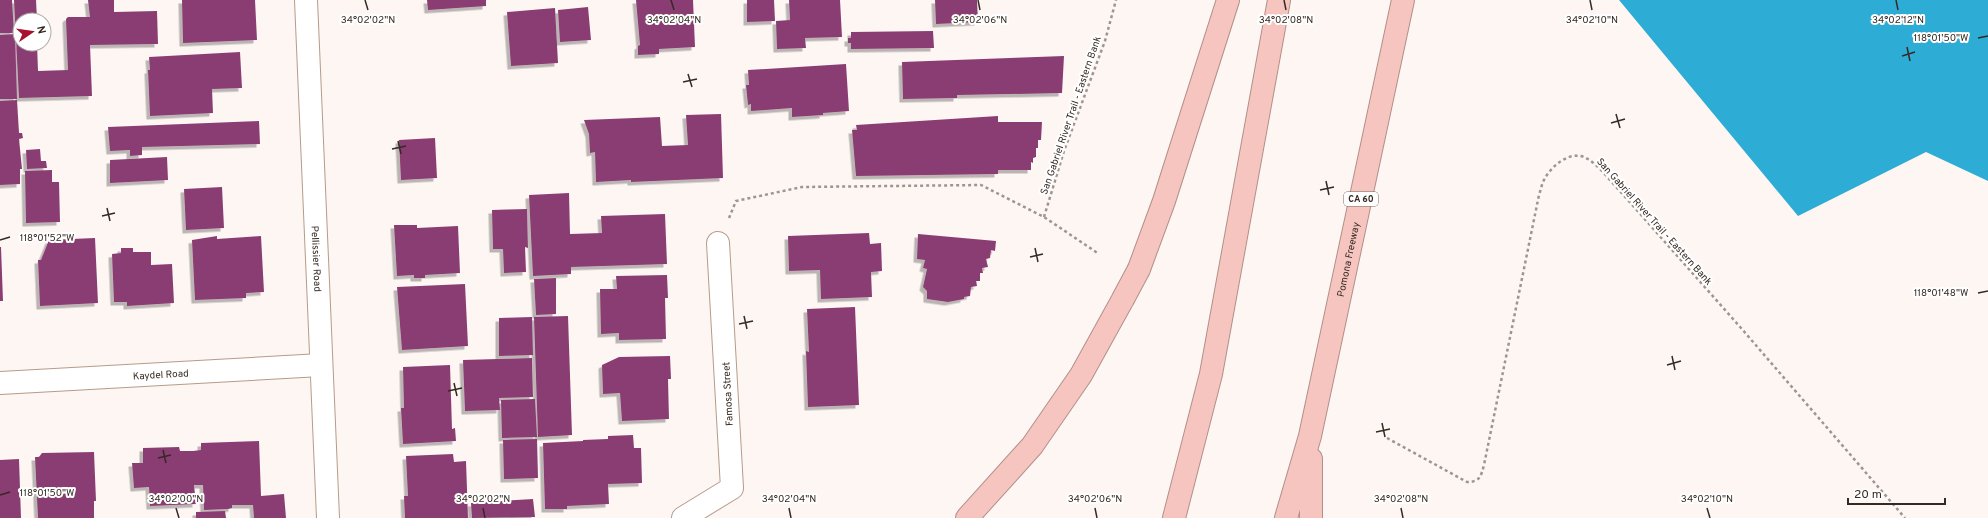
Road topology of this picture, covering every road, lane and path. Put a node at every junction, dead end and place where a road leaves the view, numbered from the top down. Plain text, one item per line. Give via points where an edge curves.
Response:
1 (306, 0) edge
2 (1116, 0) edge
3 (1228, 0) edge
4 (1279, 0) edge
5 (1403, 0) edge
6 (1044, 217) junction
7 (718, 243) joint
8 (1099, 254) dead end
9 (321, 365) junction
10 (0, 383) edge
11 (1310, 436) junction
12 (1388, 438) dead end
13 (328, 518) edge
14 (683, 518) edge
15 (967, 518) edge
16 (1174, 518) edge
17 (1286, 518) edge
18 (1311, 518) edge
19 (1905, 518) edge

1 - 9 street, Pellissier Road
2 - 6 path, San Gabriel River Trail - Eastern Bank via 1105,41 1064,151
3 - 15 highway, bridge via 1164,201 1139,269 1081,375 1032,446
4 - 16 highway via 1205,399
5 - 11 highway, Pomona Freeway / CA 60
6 - 7 path via 981,185 802,187 736,200
6 - 8 path
7 - 14 street, Famosa Street via 732,488
9 - 10 street, Kaydel Road
9 - 13 street, Pellissier Road
11 - 17 highway, Pomona Freeway / CA 60
11 - 18 highway
12 - 19 path, San Gabriel River Trail - Eastern Bank via 1467,482 1475,482 1480,478 1539,195 1545,178 1554,167 1572,156 1582,156 1593,162 1608,178

